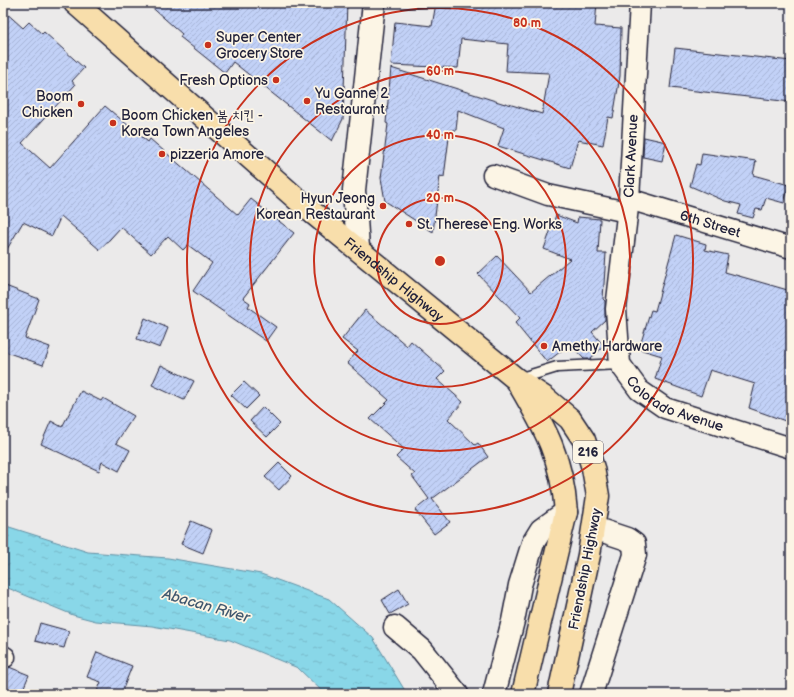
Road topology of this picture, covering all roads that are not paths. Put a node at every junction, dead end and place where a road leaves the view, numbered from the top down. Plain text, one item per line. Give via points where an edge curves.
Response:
1 (75, 3) edge
2 (374, 3) edge
3 (640, 3) edge
4 (493, 175) dead end
5 (628, 206) junction
6 (358, 248) junction
7 (791, 248) edge
8 (616, 309) joint
9 (620, 364) junction
10 (516, 379) junction
11 (791, 448) edge
12 (566, 512) junction
13 (594, 528) junction
14 (395, 627) dead end
15 (457, 694) edge
16 (494, 694) edge
17 (522, 694) edge
18 (559, 694) edge
19 (591, 694) edge

1 - 6 main road, Friendship Highway / 216
2 - 6 street via 354,190
3 - 5 street, Clark Avenue
4 - 5 street, 6th Street via 548,195
5 - 7 street, 6th Street
5 - 8 street, Clark Avenue
6 - 10 main road, Friendship Highway / 216
8 - 9 street, Colorado Avenue
9 - 10 lane via 557,367
9 - 11 street, Colorado Avenue via 639,390 665,408
10 - 12 main road, Friendship Highway / 216 via 543,424 555,452 564,485
10 - 13 main road, Friendship Highway / 216 via 570,419 584,440 598,496
12 - 16 street via 541,530 533,543 520,585
12 - 17 main road, Friendship Highway / 216
13 - 18 main road, Friendship Highway / 216
13 - 19 street via 627,539 634,544 634,555
14 - 15 street via 422,650

